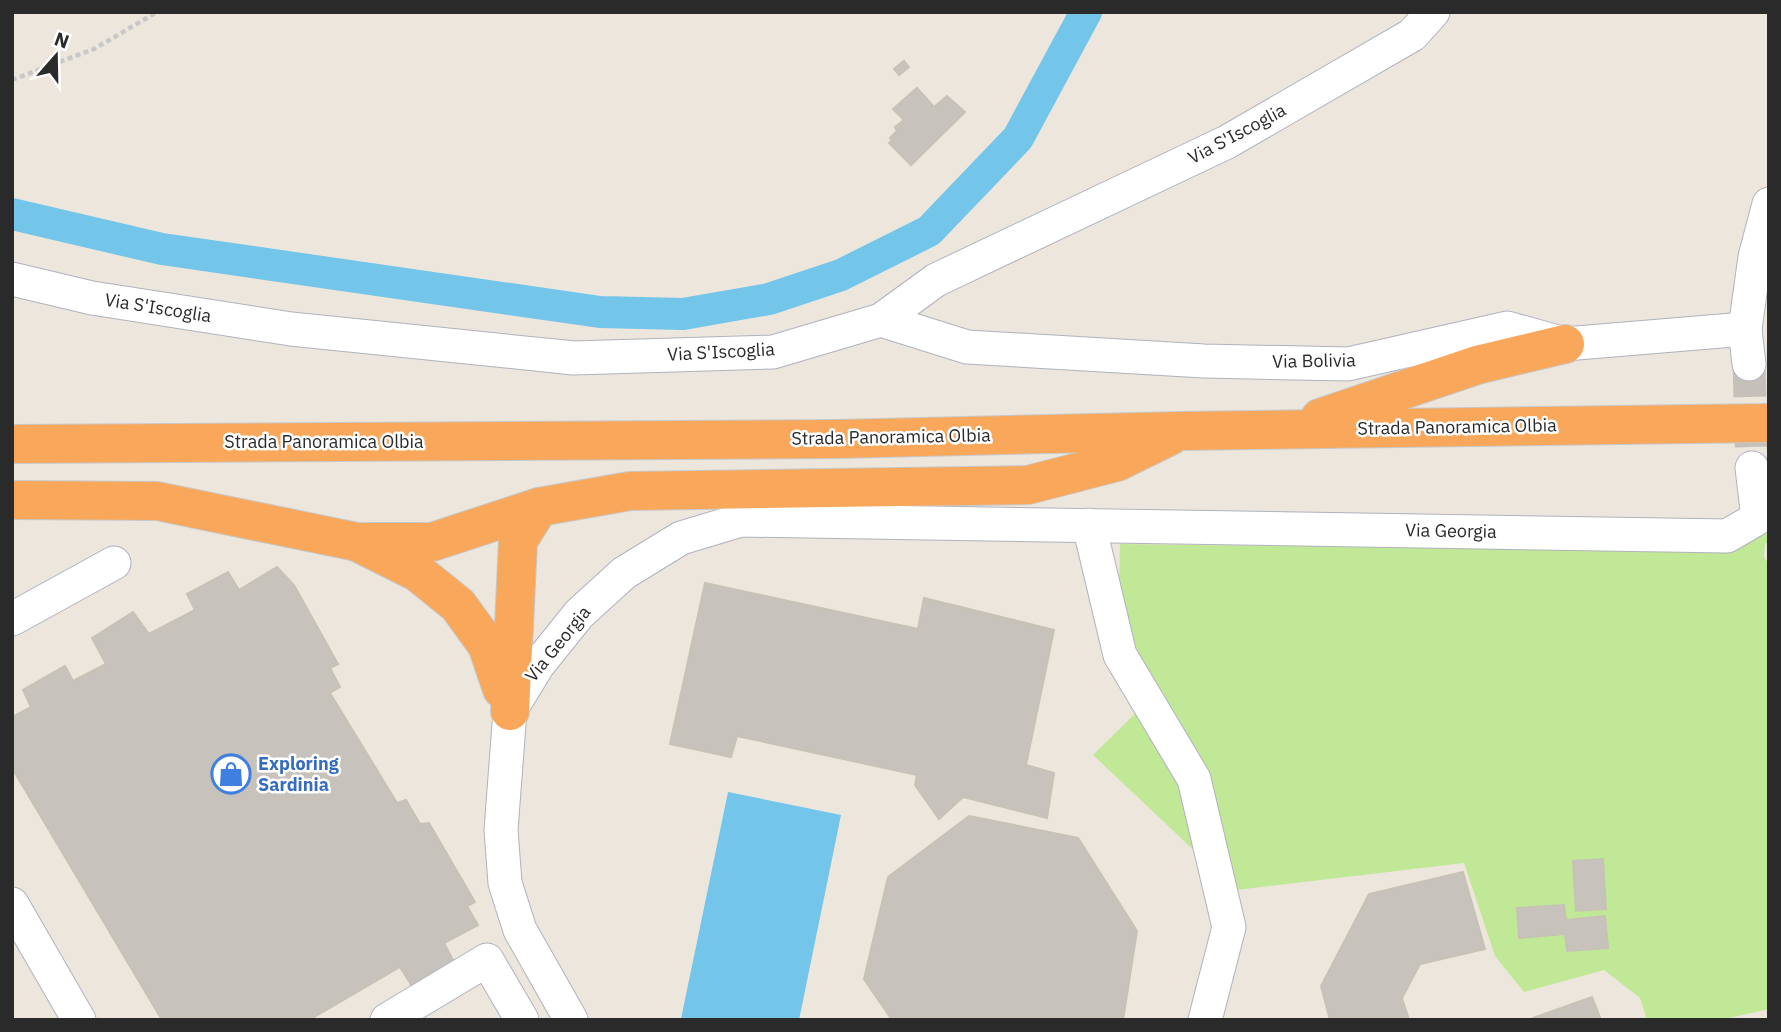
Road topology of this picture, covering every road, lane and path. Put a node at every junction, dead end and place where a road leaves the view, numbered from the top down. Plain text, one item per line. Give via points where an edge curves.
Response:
1 (156, 12) edge
2 (1433, 12) edge
3 (12, 80) edge
4 (1769, 204) edge
5 (12, 279) edge
6 (881, 320) junction
7 (1745, 329) junction
8 (1565, 344) junction
9 (1749, 364) tunnel mouth
10 (1769, 423) edge
11 (1285, 429) junction
12 (1181, 431) junction
13 (12, 444) edge
14 (1752, 468) tunnel mouth
15 (12, 500) edge
16 (539, 507) junction
17 (1764, 521) edge
18 (1089, 525) junction
19 (357, 542) junction
20 (114, 563) dead end
21 (12, 619) edge
22 (510, 711) junction
23 (12, 904) edge
24 (79, 1020) edge
25 (387, 1020) edge
26 (522, 1020) edge
27 (571, 1020) edge
28 (1205, 1020) edge

1 - 3 path via 94,49
2 - 6 street, Via S'Iscoglia via 1412,35 1227,142 936,280
4 - 7 street via 1755,257
5 - 6 street, Via S'Iscoglia via 92,298 291,329 574,358 773,352
6 - 8 street, Via Bolivia via 967,347 1204,361 1348,364 1507,328
7 - 8 street, Via Bolivia
7 - 9 street
8 - 11 highway via 1478,365
10 - 11 highway, Strada Panoramica Olbia
11 - 12 highway, Strada Panoramica Olbia
12 - 13 highway, Strada Panoramica Olbia via 837,439
12 - 16 highway via 1117,462 1028,485 630,491
14 - 17 street, Via Georgia
15 - 19 highway via 157,501
16 - 19 highway via 432,542
16 - 22 highway via 518,541
17 - 18 street, Via Georgia via 1727,536
18 - 22 street, Via Georgia via 741,520 681,538 624,573 579,614 538,665
18 - 28 street via 1120,655 1194,779 1229,926
19 - 22 highway via 417,572 458,605 487,645
20 - 21 street
22 - 27 street, Via Georgia via 502,830 505,883 520,930
23 - 24 street
25 - 26 street via 487,960

